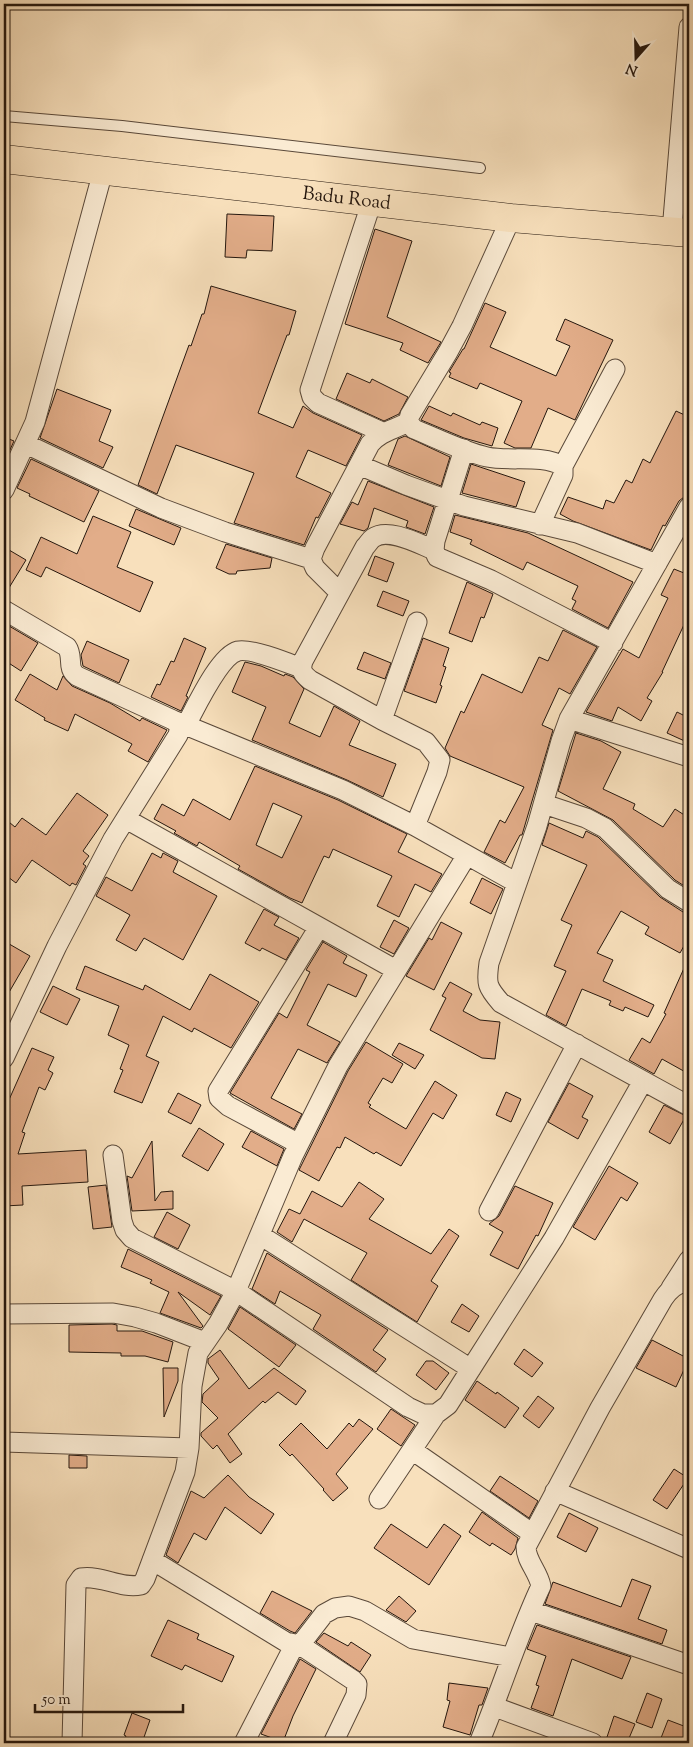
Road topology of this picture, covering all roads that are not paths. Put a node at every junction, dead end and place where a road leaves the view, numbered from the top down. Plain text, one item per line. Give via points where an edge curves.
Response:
1 (689, 27) edge
2 (4, 116) edge
3 (4, 159) edge
4 (480, 168) dead end
5 (103, 171) junction
6 (372, 201) junction
7 (511, 218) junction
8 (681, 232) edge
9 (614, 369) dead end
10 (408, 422) junction
11 (382, 432) junction
12 (26, 444) junction
13 (464, 449) junction
14 (359, 465) junction
15 (563, 466) junction
16 (4, 490) edge
17 (448, 501) junction
18 (689, 507) edge
19 (540, 525) junction
20 (434, 550) junction
21 (311, 559) junction
22 (657, 564) junction
23 (340, 593) junction
24 (4, 612) edge
25 (416, 622) dead end
26 (613, 642) junction
27 (301, 668) junction
28 (569, 719) junction
29 (382, 720) junction
30 (179, 723) junction
31 (689, 757) edge
32 (544, 804) junction
33 (126, 819) junction
34 (415, 826) junction
35 (467, 855) junction
36 (517, 883) junction
37 (689, 902) edge
38 (319, 927) junction
39 (396, 970) junction
40 (577, 1044) junction
41 (5, 1052) edge
42 (643, 1081) junction
43 (689, 1106) edge
44 (299, 1144) junction
45 (113, 1154) dead end
46 (489, 1211) dead end
47 (260, 1235) junction
48 (689, 1260) edge
49 (689, 1283) edge
50 (671, 1288) junction
51 (236, 1291) junction
52 (4, 1312) edge
53 (205, 1342) junction
54 (471, 1369) junction
55 (436, 1414) junction
56 (4, 1442) edge
57 (189, 1448) junction
58 (412, 1450) junction
59 (555, 1491) junction
60 (379, 1499) dead end
61 (532, 1534) junction
62 (689, 1549) edge
63 (152, 1560) junction
64 (531, 1610) junction
65 (297, 1644) junction
66 (512, 1657) junction
67 (689, 1665) edge
68 (495, 1707) junction
69 (72, 1743) edge
70 (244, 1743) edge
71 (333, 1743) edge
72 (479, 1743) edge
73 (593, 1743) edge

1 - 8 street
2 - 4 lane via 122,126
3 - 5 main road, Badu Road
5 - 6 main road, Badu Road
5 - 12 street via 44,392
6 - 7 main road, Badu Road
6 - 11 street via 310,390 318,403
7 - 8 main road, Badu Road
7 - 10 street via 462,326
9 - 15 street
10 - 11 street
10 - 13 street via 414,429
11 - 14 street via 370,444
12 - 16 street
12 - 21 street via 161,508
13 - 15 street via 484,457 542,459
13 - 17 street
14 - 17 street
14 - 21 street
15 - 19 street via 563,475
17 - 19 street
17 - 20 street
18 - 22 street
19 - 22 street via 577,534
20 - 23 street via 399,536 384,534 374,537
20 - 26 street via 444,561 491,580
21 - 23 street via 315,568
22 - 26 street
23 - 27 street
24 - 30 street via 67,646 71,672 77,676
25 - 29 street
26 - 28 street
27 - 29 street via 302,674 310,680
27 - 30 street via 249,651 238,651 220,666
28 - 31 street
28 - 32 street
29 - 34 street via 426,742 440,760
30 - 33 street via 178,735
30 - 34 street via 343,790
32 - 36 street
32 - 37 street via 605,828 668,889
33 - 38 street
33 - 41 street via 57,946
34 - 35 street
35 - 36 street
35 - 39 street
36 - 40 street via 489,963 487,980 491,992 501,1003
38 - 39 street
38 - 44 street via 218,1090 219,1098 228,1106
39 - 44 street via 338,1066
40 - 42 street
40 - 46 street
42 - 43 street
42 - 54 street via 554,1238
44 - 47 street
45 - 51 street via 122,1221 132,1238
47 - 51 street
47 - 54 street
48 - 50 street
49 - 50 street
50 - 59 street
51 - 53 street
51 - 55 street via 408,1407 423,1414
52 - 53 street via 113,1313 156,1323
53 - 57 street via 194,1366
54 - 55 street via 448,1405
55 - 58 street
56 - 57 street
57 - 63 street via 182,1481
58 - 60 street
58 - 61 street
59 - 61 street
59 - 62 street
61 - 64 street via 526,1555 541,1586
63 - 65 street via 286,1642
63 - 69 street via 141,1585 132,1587 90,1577 81,1578 76,1585
64 - 66 street
64 - 67 street
65 - 66 street via 324,1614 348,1606 365,1611 413,1639
65 - 70 street
65 - 71 street via 357,1684 356,1695
66 - 68 street
68 - 72 street
68 - 73 street

